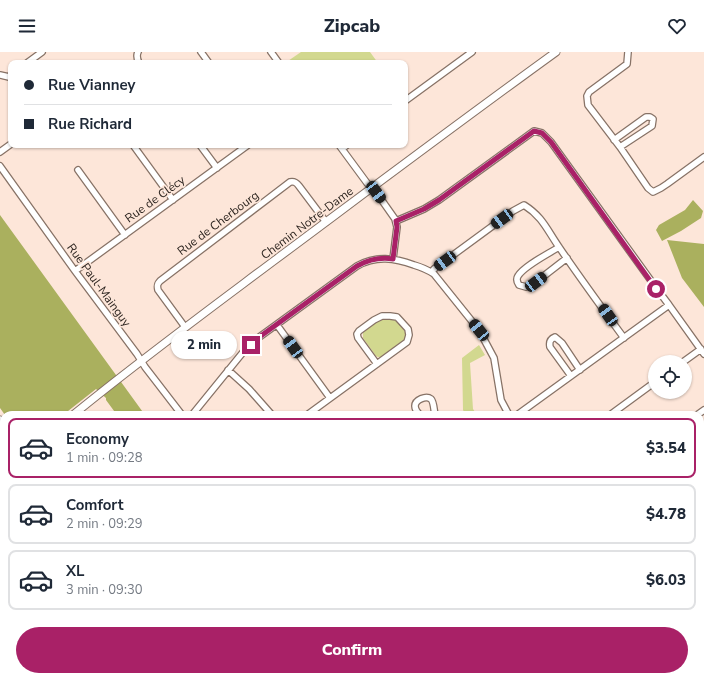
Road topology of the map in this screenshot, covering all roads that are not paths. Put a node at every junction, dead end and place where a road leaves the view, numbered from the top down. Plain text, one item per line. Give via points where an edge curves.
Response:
1 (42, 52) edge
2 (472, 52) edge
3 (556, 52) edge
4 (628, 52) edge
5 (31, 60) edge
6 (408, 99) edge
7 (614, 140) junction
8 (620, 147) junction
9 (135, 148) edge
10 (202, 148) edge
11 (244, 148) edge
12 (343, 148) edge
13 (704, 157) edge
14 (0, 166) edge
15 (217, 168) junction
16 (78, 170) dead end
17 (372, 188) junction
18 (173, 200) junction
19 (396, 221) junction
20 (326, 222) junction
21 (125, 236) junction
22 (559, 247) junction
23 (568, 258) junction
24 (393, 259) junction
25 (75, 271) junction
26 (432, 272) junction
27 (669, 305) junction
28 (277, 325) junction
29 (186, 327) junction
30 (624, 338) junction
31 (702, 352) edge
32 (692, 357) edge
33 (141, 361) junction
34 (377, 364) junction
35 (228, 370) junction
36 (580, 370) junction
37 (570, 376) junction
38 (648, 387) edge
39 (330, 398) junction
40 (78, 411) edge
41 (179, 411) edge
42 (195, 411) edge
43 (269, 411) edge
44 (312, 411) edge
45 (418, 411) edge
46 (434, 411) edge
47 (508, 411) edge
48 (522, 411) edge
49 (615, 411) edge

1 - 5 street
2 - 6 street
3 - 17 street, Chemin Notre-Dame
4 - 7 street via 627,64 587,96 588,105
7 - 8 street
7 - 8 street via 646,117 653,119 652,126
8 - 13 street via 653,192
9 - 18 street
10 - 15 street
11 - 15 street, Rue de Clécy
12 - 17 street
14 - 25 street, Rue Paul-Mainguy
15 - 18 street, Rue de Clécy
16 - 21 street
17 - 19 street
17 - 20 street, Chemin Notre-Dame
18 - 21 street, Rue de Clécy
19 - 24 street
19 - 27 street via 439,200 534,131 542,133
20 - 29 street, Chemin Notre-Dame
20 - 29 street, Rue de Cherbourg via 299,186 290,182 158,283 158,290
21 - 25 street, Rue de Clécy
22 - 23 street
22 - 23 street via 526,268 517,277 519,285 526,286 536,282
22 - 26 street via 543,222 524,205
23 - 30 street
24 - 26 street
24 - 28 street via 378,259 360,264
25 - 33 street, Rue Paul-Mainguy
26 - 47 street via 479,330 494,358 501,400
27 - 30 street
27 - 31 street
28 - 35 street via 258,338
28 - 39 street
29 - 33 street, Chemin Notre-Dame
30 - 36 street
31 - 32 street
33 - 40 street, Chemin Notre-Dame
33 - 41 street, Rue Paul-Mainguy
34 - 34 street via 357,334 382,316 396,318 408,329 410,335 407,342
34 - 39 street
35 - 42 street
35 - 43 street via 249,388
36 - 37 street
36 - 37 street via 562,343 555,337 551,339 550,346
37 - 48 street
38 - 49 street
39 - 44 street
45 - 46 street via 415,405 426,397 432,400

